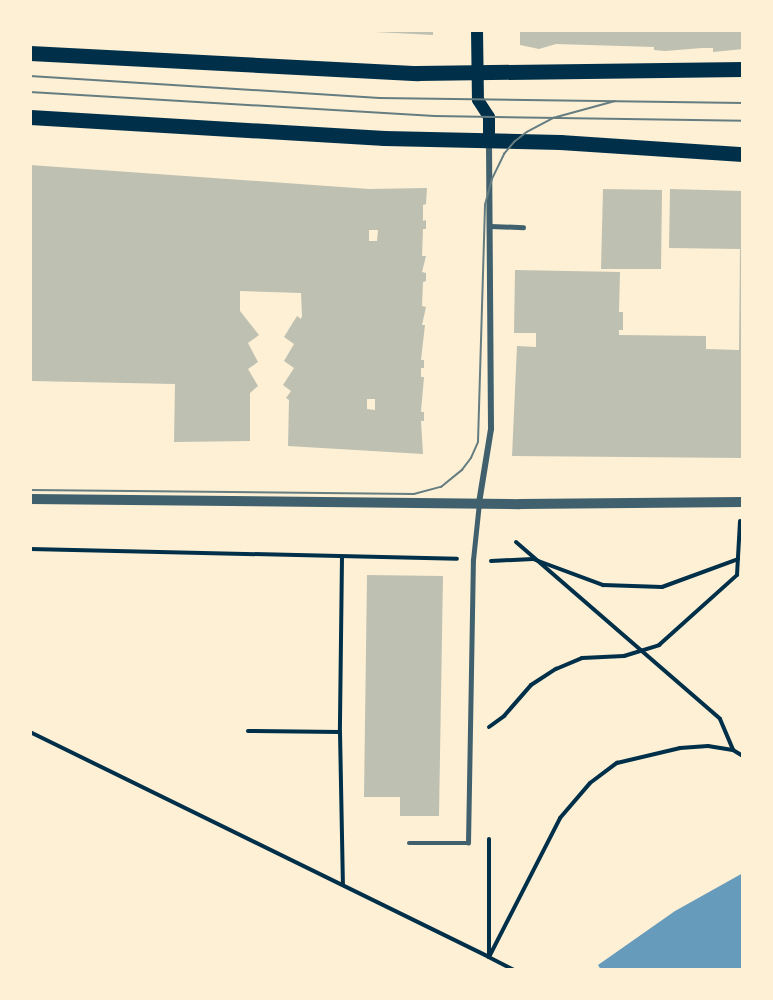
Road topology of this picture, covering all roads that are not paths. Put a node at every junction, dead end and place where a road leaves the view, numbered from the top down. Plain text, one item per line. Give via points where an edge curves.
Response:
1 (477, 30) edge
2 (30, 52) edge
3 (743, 69) edge
4 (476, 73) junction
5 (30, 117) edge
6 (489, 142) junction
7 (743, 154) edge
8 (490, 226) junction
9 (523, 227) dead end
10 (30, 498) edge
11 (742, 502) edge
12 (479, 503) junction
13 (409, 843) dead end

1 - 4 main road
2 - 4 main road via 356,71
3 - 4 main road
4 - 6 main road via 478,100 489,117
5 - 6 main road
6 - 7 main road
6 - 8 street
8 - 9 lane
8 - 12 street via 491,429
10 - 12 street
11 - 12 street
12 - 13 lane via 473,560 468,843

